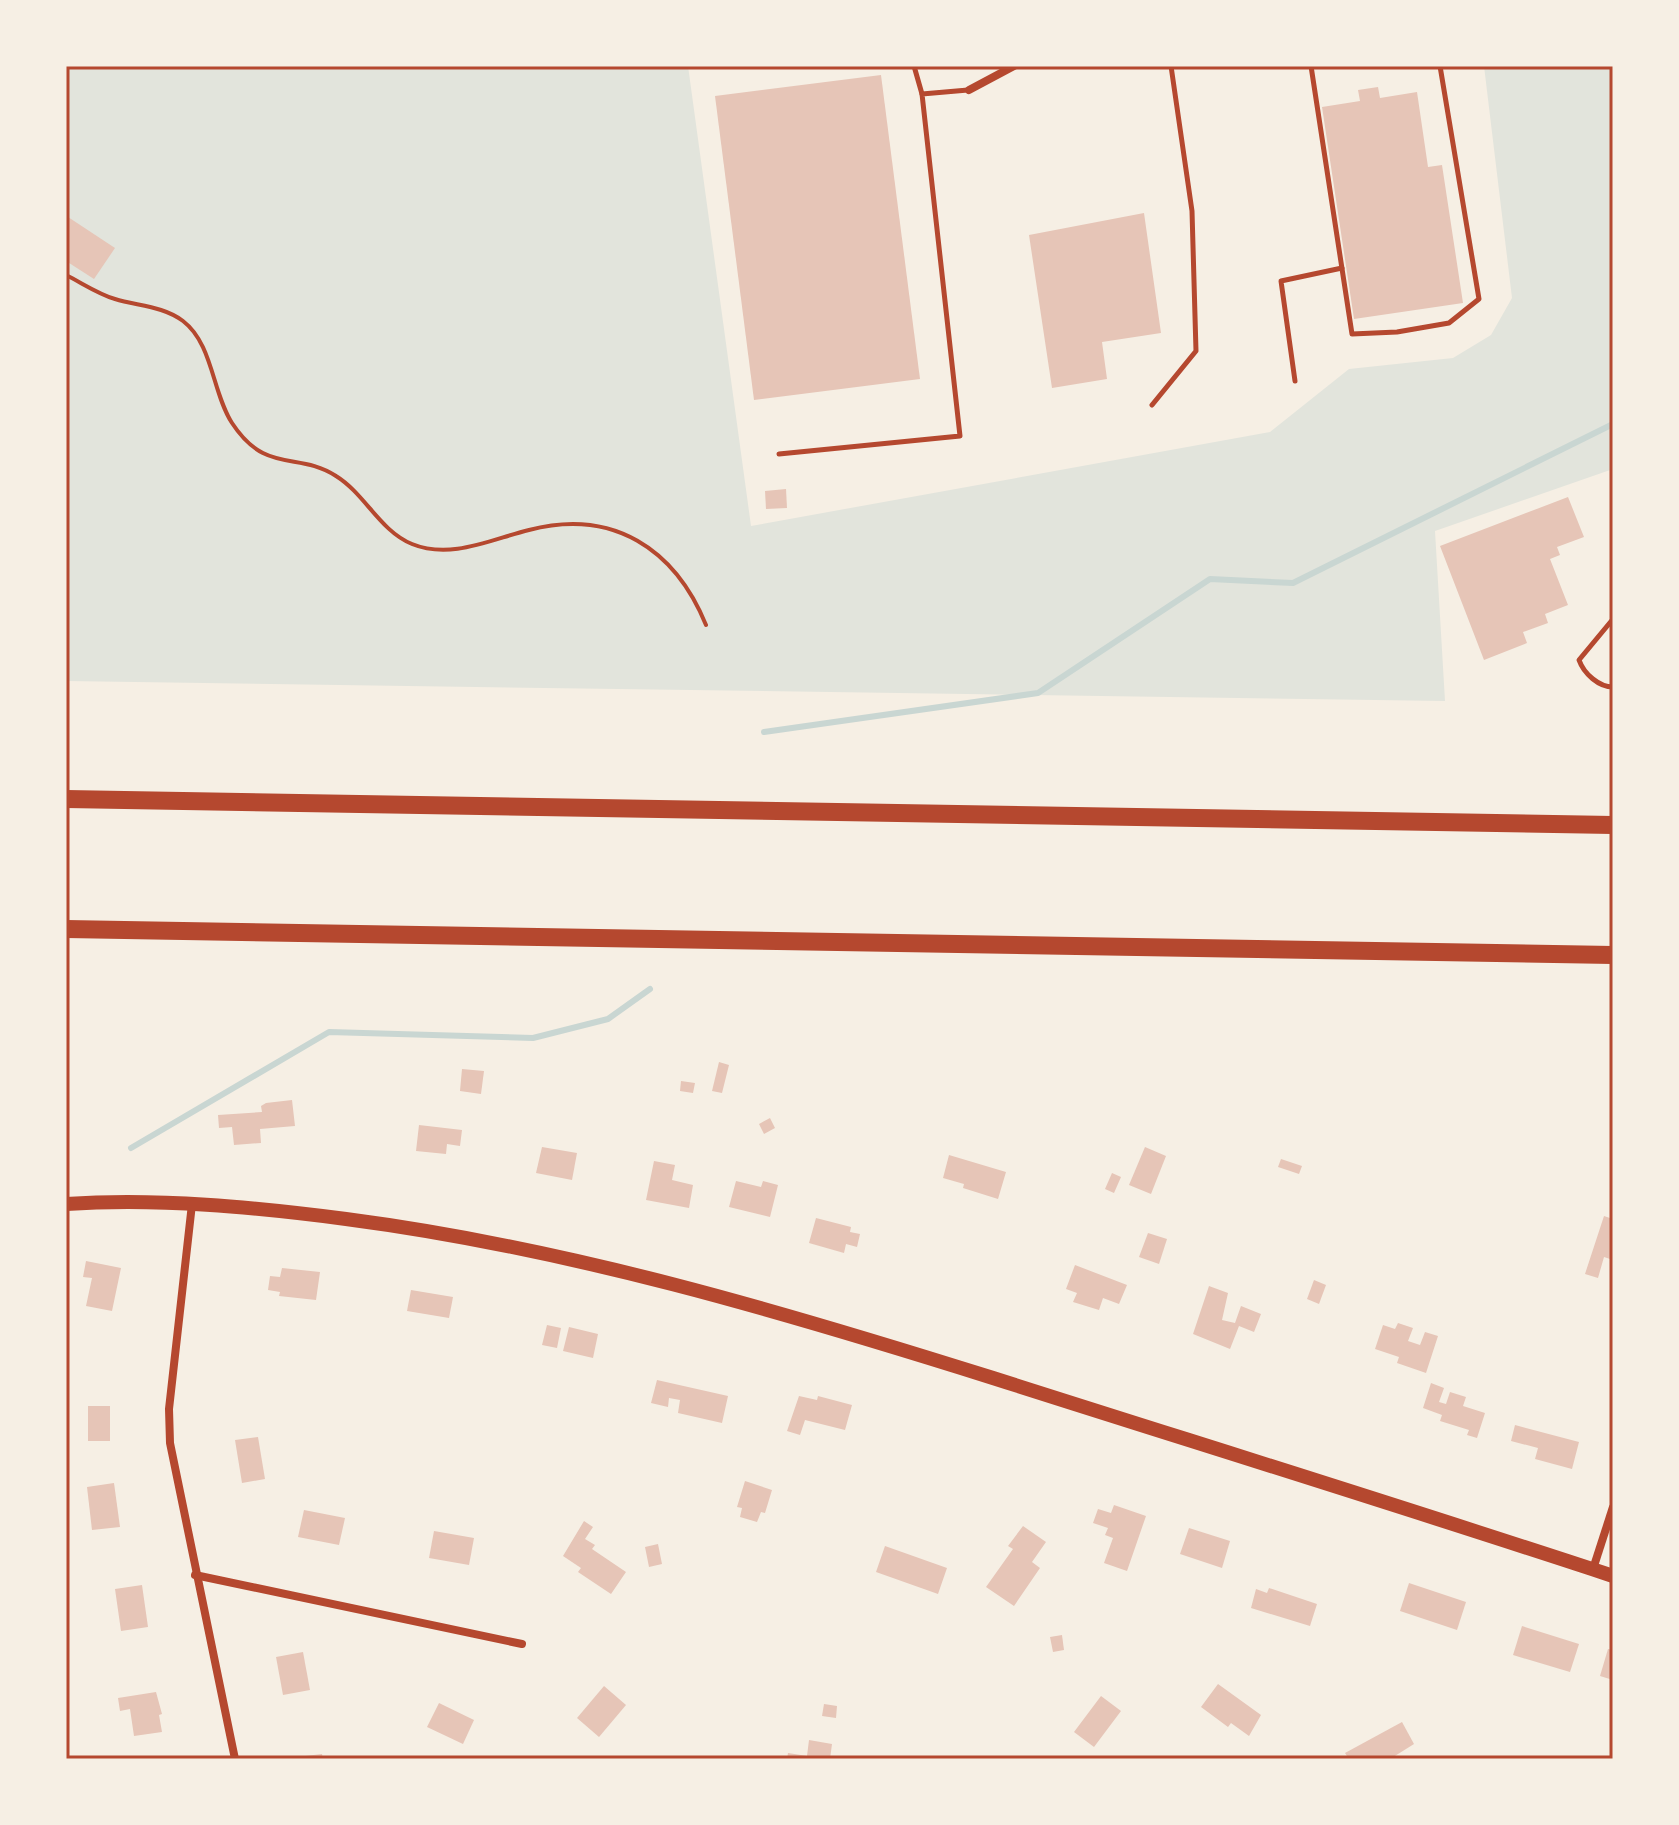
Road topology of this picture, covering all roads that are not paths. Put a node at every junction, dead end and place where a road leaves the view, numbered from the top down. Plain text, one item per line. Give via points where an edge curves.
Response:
1 (914, 66) edge
2 (1014, 66) edge
3 (1171, 66) edge
4 (1311, 66) edge
5 (1440, 66) edge
6 (1000, 70) edge
7 (969, 90) joint
8 (922, 94) junction
9 (1342, 268) junction
10 (1295, 381) dead end
11 (1152, 405) dead end
12 (779, 454) dead end
13 (1613, 619) edge
14 (1613, 687) edge
15 (66, 799) edge
16 (1613, 825) edge
17 (66, 929) edge
18 (1613, 955) edge
19 (192, 1203) junction
20 (66, 1204) edge
21 (1613, 1507) edge
22 (1593, 1569) junction
23 (195, 1575) junction
24 (1613, 1576) edge
25 (522, 1644) dead end
26 (235, 1759) edge

1 - 8 lane
2 - 6 street
3 - 11 lane via 1192,211 1196,351
4 - 9 lane
5 - 9 lane via 1479,299 1449,323 1352,334
6 - 7 street
7 - 8 lane
8 - 12 lane via 960,436
9 - 10 lane via 1281,281
13 - 14 lane via 1579,660 1602,686
15 - 16 highway
17 - 18 highway
19 - 20 main road
19 - 22 main road via 429,1230 639,1274 856,1334
19 - 23 street via 169,1409 170,1443
21 - 22 street
22 - 24 main road
23 - 25 street
23 - 26 street

